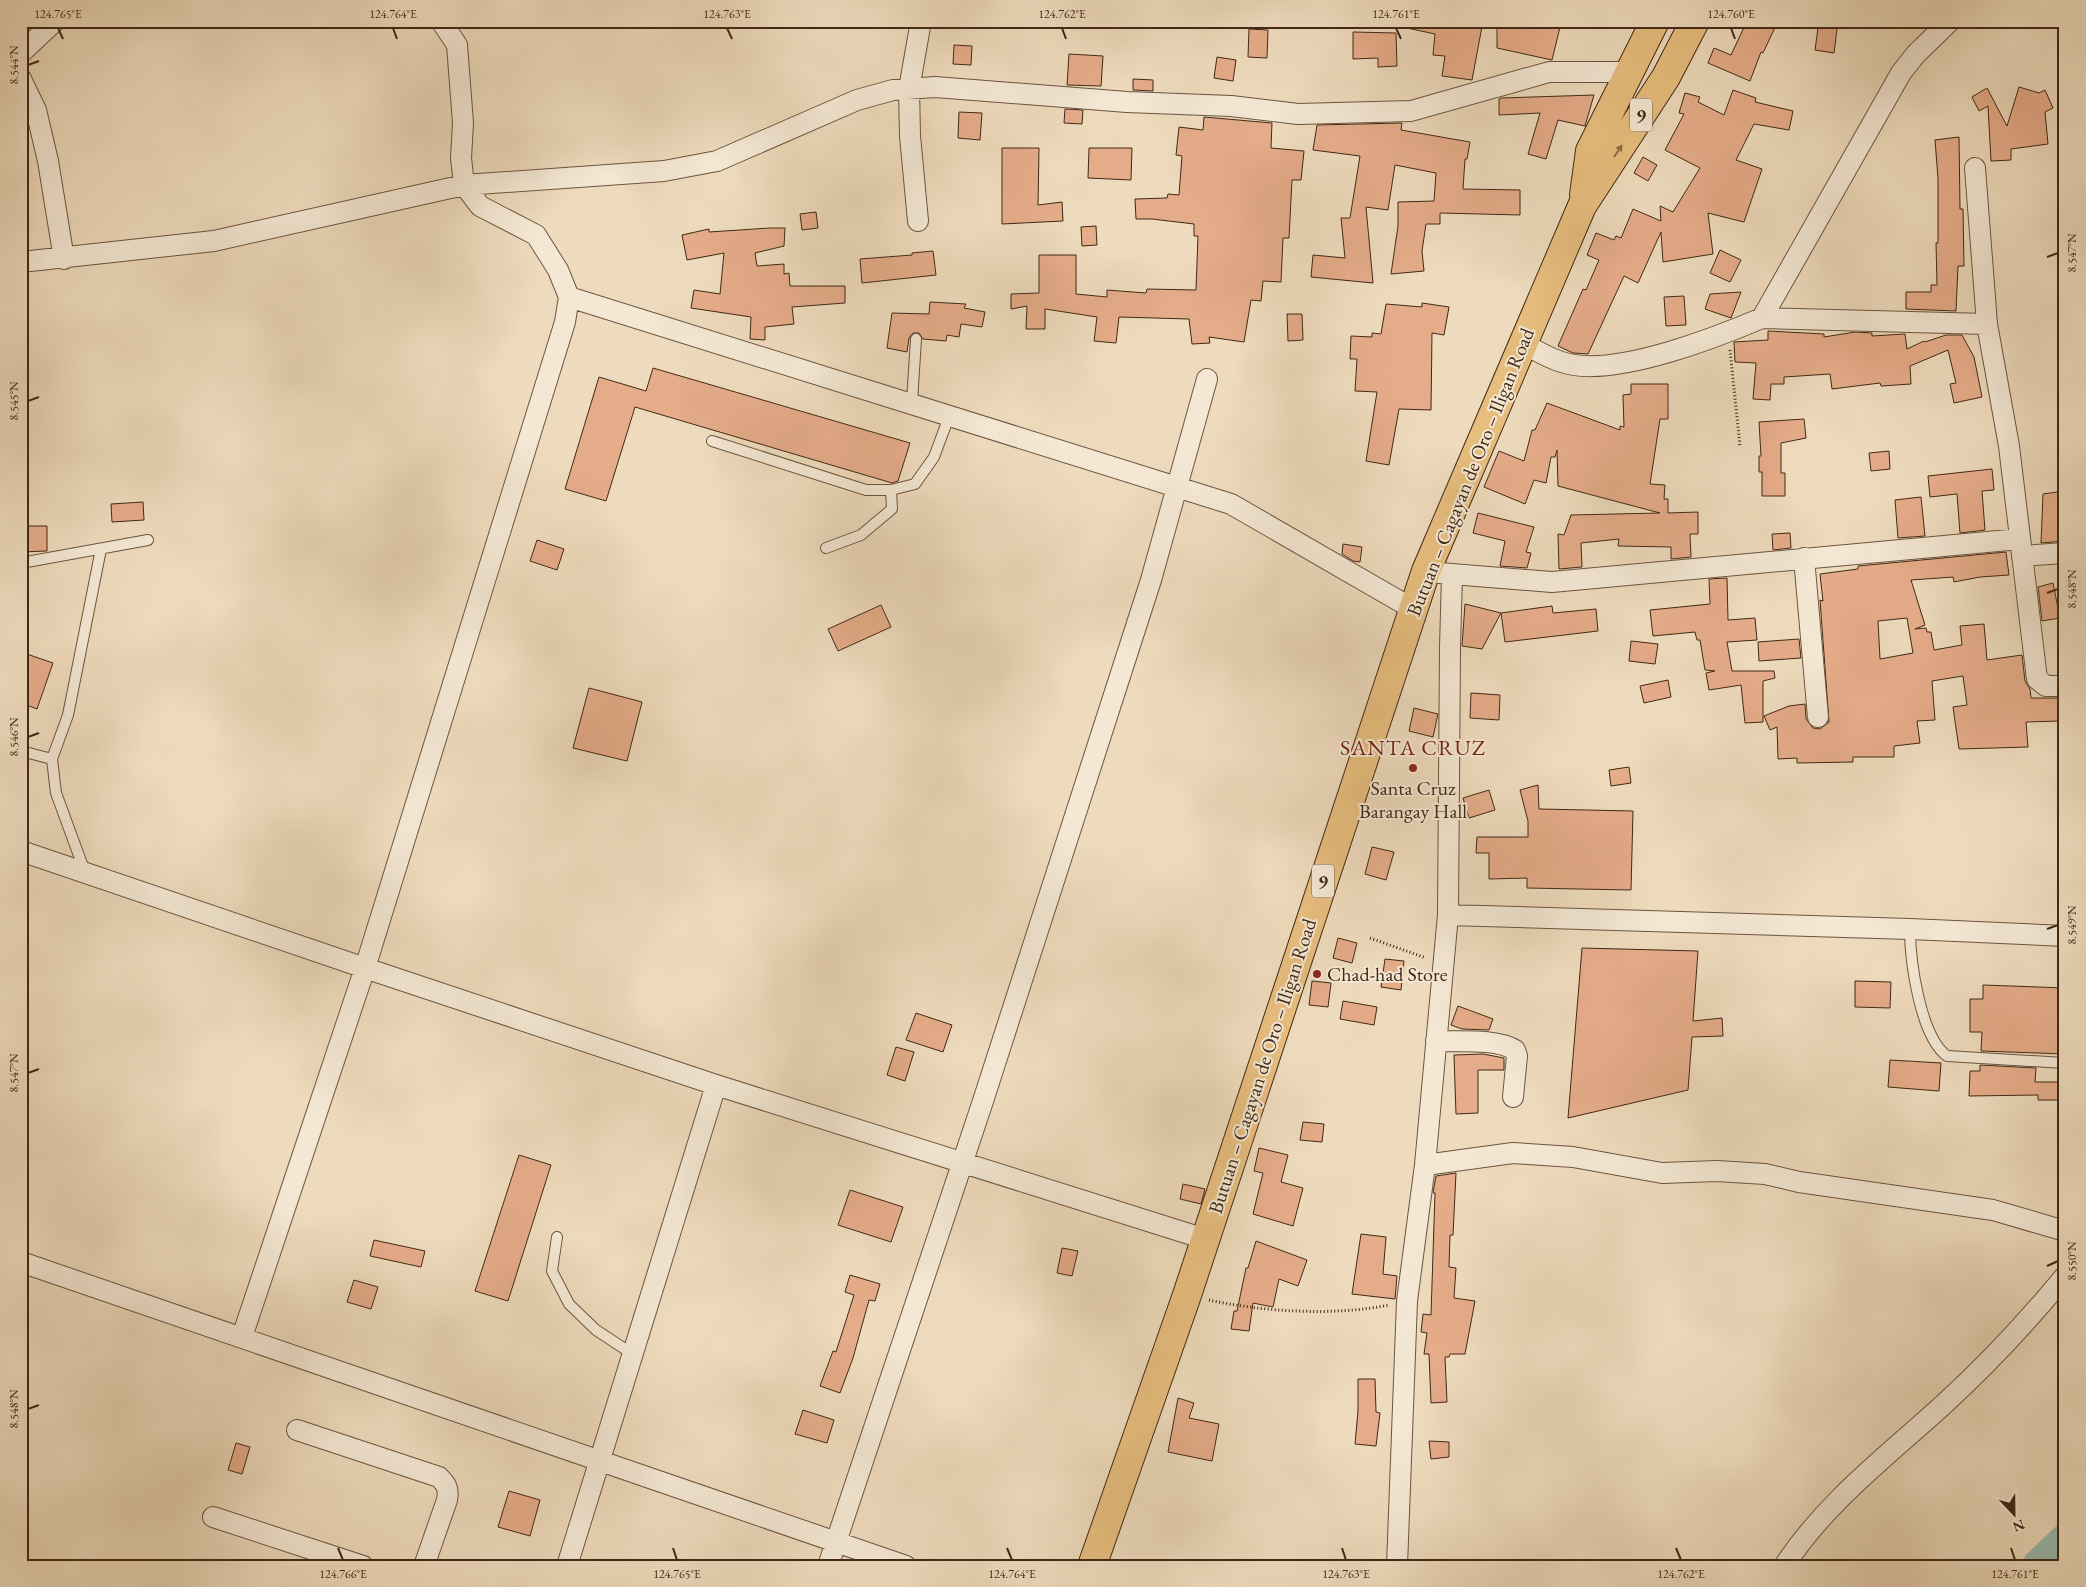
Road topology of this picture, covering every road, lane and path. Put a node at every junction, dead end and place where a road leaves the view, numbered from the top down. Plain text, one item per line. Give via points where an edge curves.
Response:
1 (55, 21) edge
2 (441, 21) edge
3 (921, 21) edge
4 (1655, 21) edge
5 (1695, 21) edge
6 (1950, 21) edge
7 (21, 53) edge
8 (1630, 72) junction
9 (21, 79) edge
10 (909, 88) junction
11 (1975, 168) dead end
12 (464, 185) junction
13 (1582, 206) junction
14 (918, 221) dead end
15 (64, 259) junction
16 (21, 262) edge
17 (569, 297) junction
18 (1762, 318) junction
19 (1987, 324) junction
20 (1729, 332) junction
21 (916, 339) dead end
22 (1522, 343) junction
23 (1206, 379) dead end
24 (912, 402) junction
25 (950, 414) junction
26 (712, 441) dead end
27 (1740, 446) dead end
28 (1176, 485) junction
29 (891, 490) junction
30 (148, 540) dead end
31 (826, 548) dead end
32 (2021, 548) junction
33 (101, 549) junction
34 (2065, 553) edge
35 (1804, 558) junction
36 (21, 563) edge
37 (1426, 571) junction
38 (1452, 575) junction
39 (1413, 609) junction
40 (2065, 686) edge
41 (1818, 717) dead end
42 (21, 751) edge
43 (52, 758) junction
44 (21, 851) edge
45 (86, 873) junction
46 (1448, 915) junction
47 (1910, 929) junction
48 (2065, 936) edge
49 (1370, 938) dead end
50 (1443, 965) junction
51 (365, 968) junction
52 (1436, 1041) junction
53 (2065, 1063) edge
54 (716, 1085) junction
55 (1513, 1097) dead end
56 (962, 1161) junction
57 (1425, 1165) junction
58 (2065, 1231) edge
59 (557, 1237) dead end
60 (1205, 1240) junction
61 (21, 1262) edge
62 (2065, 1276) edge
63 (1187, 1295) junction
64 (1407, 1301) junction
65 (242, 1337) junction
66 (634, 1354) junction
67 (297, 1430) dead end
68 (602, 1460) junction
69 (213, 1517) dead end
70 (836, 1541) junction
71 (363, 1566) edge
72 (424, 1566) edge
73 (567, 1566) edge
74 (828, 1566) edge
75 (906, 1566) edge
76 (1092, 1566) edge
77 (1397, 1566) edge
78 (1784, 1566) edge

1 - 7 street
2 - 12 street via 457,45
3 - 10 street
4 - 8 highway, Butuan – Cagayan de Oro – Iligan Road / 9
13 -> 5 highway, Butuan – Cagayan de Oro – Iligan Road / 9 via 1666,77
6 - 18 street via 1901,73
8 - 10 street via 1549,72 1395,113 1298,114 1231,106
8 - 13 highway, Butuan – Cagayan de Oro – Iligan Road / 9 via 1590,152
9 - 15 street via 36,110
10 - 12 street via 857,100 717,161 664,172
10 - 14 street
11 - 19 street
12 - 15 street via 214,241
12 - 17 street via 480,206 536,235 558,270
13 - 22 highway, Butuan – Cagayan de Oro – Iligan Road / 9
15 - 16 street
17 - 24 street
17 - 51 street via 566,322
18 - 19 street
18 - 20 street
19 - 32 street via 2009,446
20 - 22 street via 1649,358 1598,366 1559,362
20 - 27 path
21 - 24 lane
22 - 37 highway, Butuan – Cagayan de Oro – Iligan Road / 9
23 - 28 street
24 - 25 street
25 - 28 street
25 - 29 lane via 934,456 915,484
26 - 29 lane via 866,490
28 - 39 street via 1231,504
28 - 56 street via 1148,590
29 - 31 lane via 892,509 884,517 860,536
30 - 33 lane
32 - 34 street
32 - 35 street
32 - 40 street via 2037,679 2046,686
33 - 36 lane
33 - 43 lane via 68,715
35 - 38 street via 1552,582
35 - 41 street
37 - 38 street
37 - 39 highway, Butuan – Cagayan de Oro – Iligan Road / 9
38 - 46 street
39 - 60 highway, Butuan – Cagayan de Oro – Iligan Road / 9
42 - 43 lane
43 - 45 lane via 56,793
44 - 45 street
45 - 51 street
46 - 47 street
46 - 50 street
47 - 48 street
47 - 53 lane via 1910,948 1921,1004 1931,1036 1941,1051 1947,1056
49 - 50 path
50 - 52 street
51 - 54 street
51 - 65 street
52 - 55 street via 1486,1043 1515,1050
52 - 57 street
54 - 56 street
54 - 66 street
56 - 60 street
56 - 70 street
57 - 58 street via 1512,1153 1573,1156 1662,1173 1717,1171 1765,1174 1799,1182 1993,1210
57 - 64 street
59 - 66 lane via 552,1272 569,1304 596,1330
60 - 63 highway, Butuan – Cagayan de Oro – Iligan Road / 9
61 - 65 street
62 - 78 street via 1989,1362 1844,1492 1800,1542
63 - 64 path via 1234,1305 1304,1310 1369,1309
63 - 76 highway, Butuan – Cagayan de Oro – Iligan Road / 9
64 - 77 street
65 - 68 street
66 - 68 street
67 - 72 street via 414,1468 446,1483 447,1500
68 - 70 street
68 - 73 street
69 - 71 street
70 - 74 street
70 - 75 street

